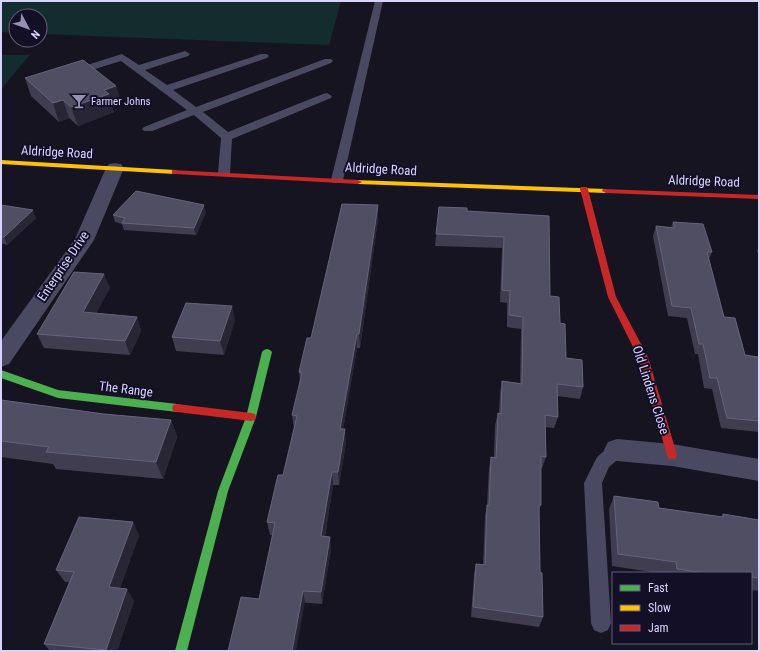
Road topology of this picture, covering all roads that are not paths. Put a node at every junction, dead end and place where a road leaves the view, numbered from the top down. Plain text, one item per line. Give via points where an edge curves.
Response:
1 (379, 1) edge
2 (185, 54) dead end
3 (264, 56) dead end
4 (328, 61) dead end
5 (137, 69) junction
6 (62, 76) edge
7 (165, 89) junction
8 (327, 96) dead end
9 (195, 111) junction
10 (148, 129) dead end
11 (227, 137) junction
12 (1, 162) edge
13 (114, 168) junction
14 (224, 173) junction
15 (337, 180) junction
16 (584, 189) junction
17 (759, 196) edge
18 (267, 352) dead end
19 (1, 358) edge
20 (1, 374) edge
21 (251, 417) junction
22 (617, 450) joint
23 (672, 455) junction
24 (759, 470) edge
25 (601, 623) dead end
26 (181, 651) edge

1 - 15 lane
2 - 5 lane
3 - 7 lane
4 - 9 lane
5 - 6 lane via 122,57
5 - 7 lane
7 - 9 lane
8 - 11 lane
9 - 10 lane
9 - 11 lane
11 - 14 lane
12 - 13 street, Aldridge Road
13 - 14 street, Aldridge Road
13 - 19 street, Enterprise Drive via 84,240
14 - 15 street, Aldridge Road
15 - 16 street, Aldridge Road
16 - 17 street, Aldridge Road
16 - 23 street, Old Lindens Close via 612,296 643,357
18 - 21 street
20 - 21 street, The Range via 58,394
21 - 26 street via 223,490
22 - 23 street, Old Lindens Close
22 - 25 lane via 603,462 593,483
23 - 24 street, Old Lindens Close

